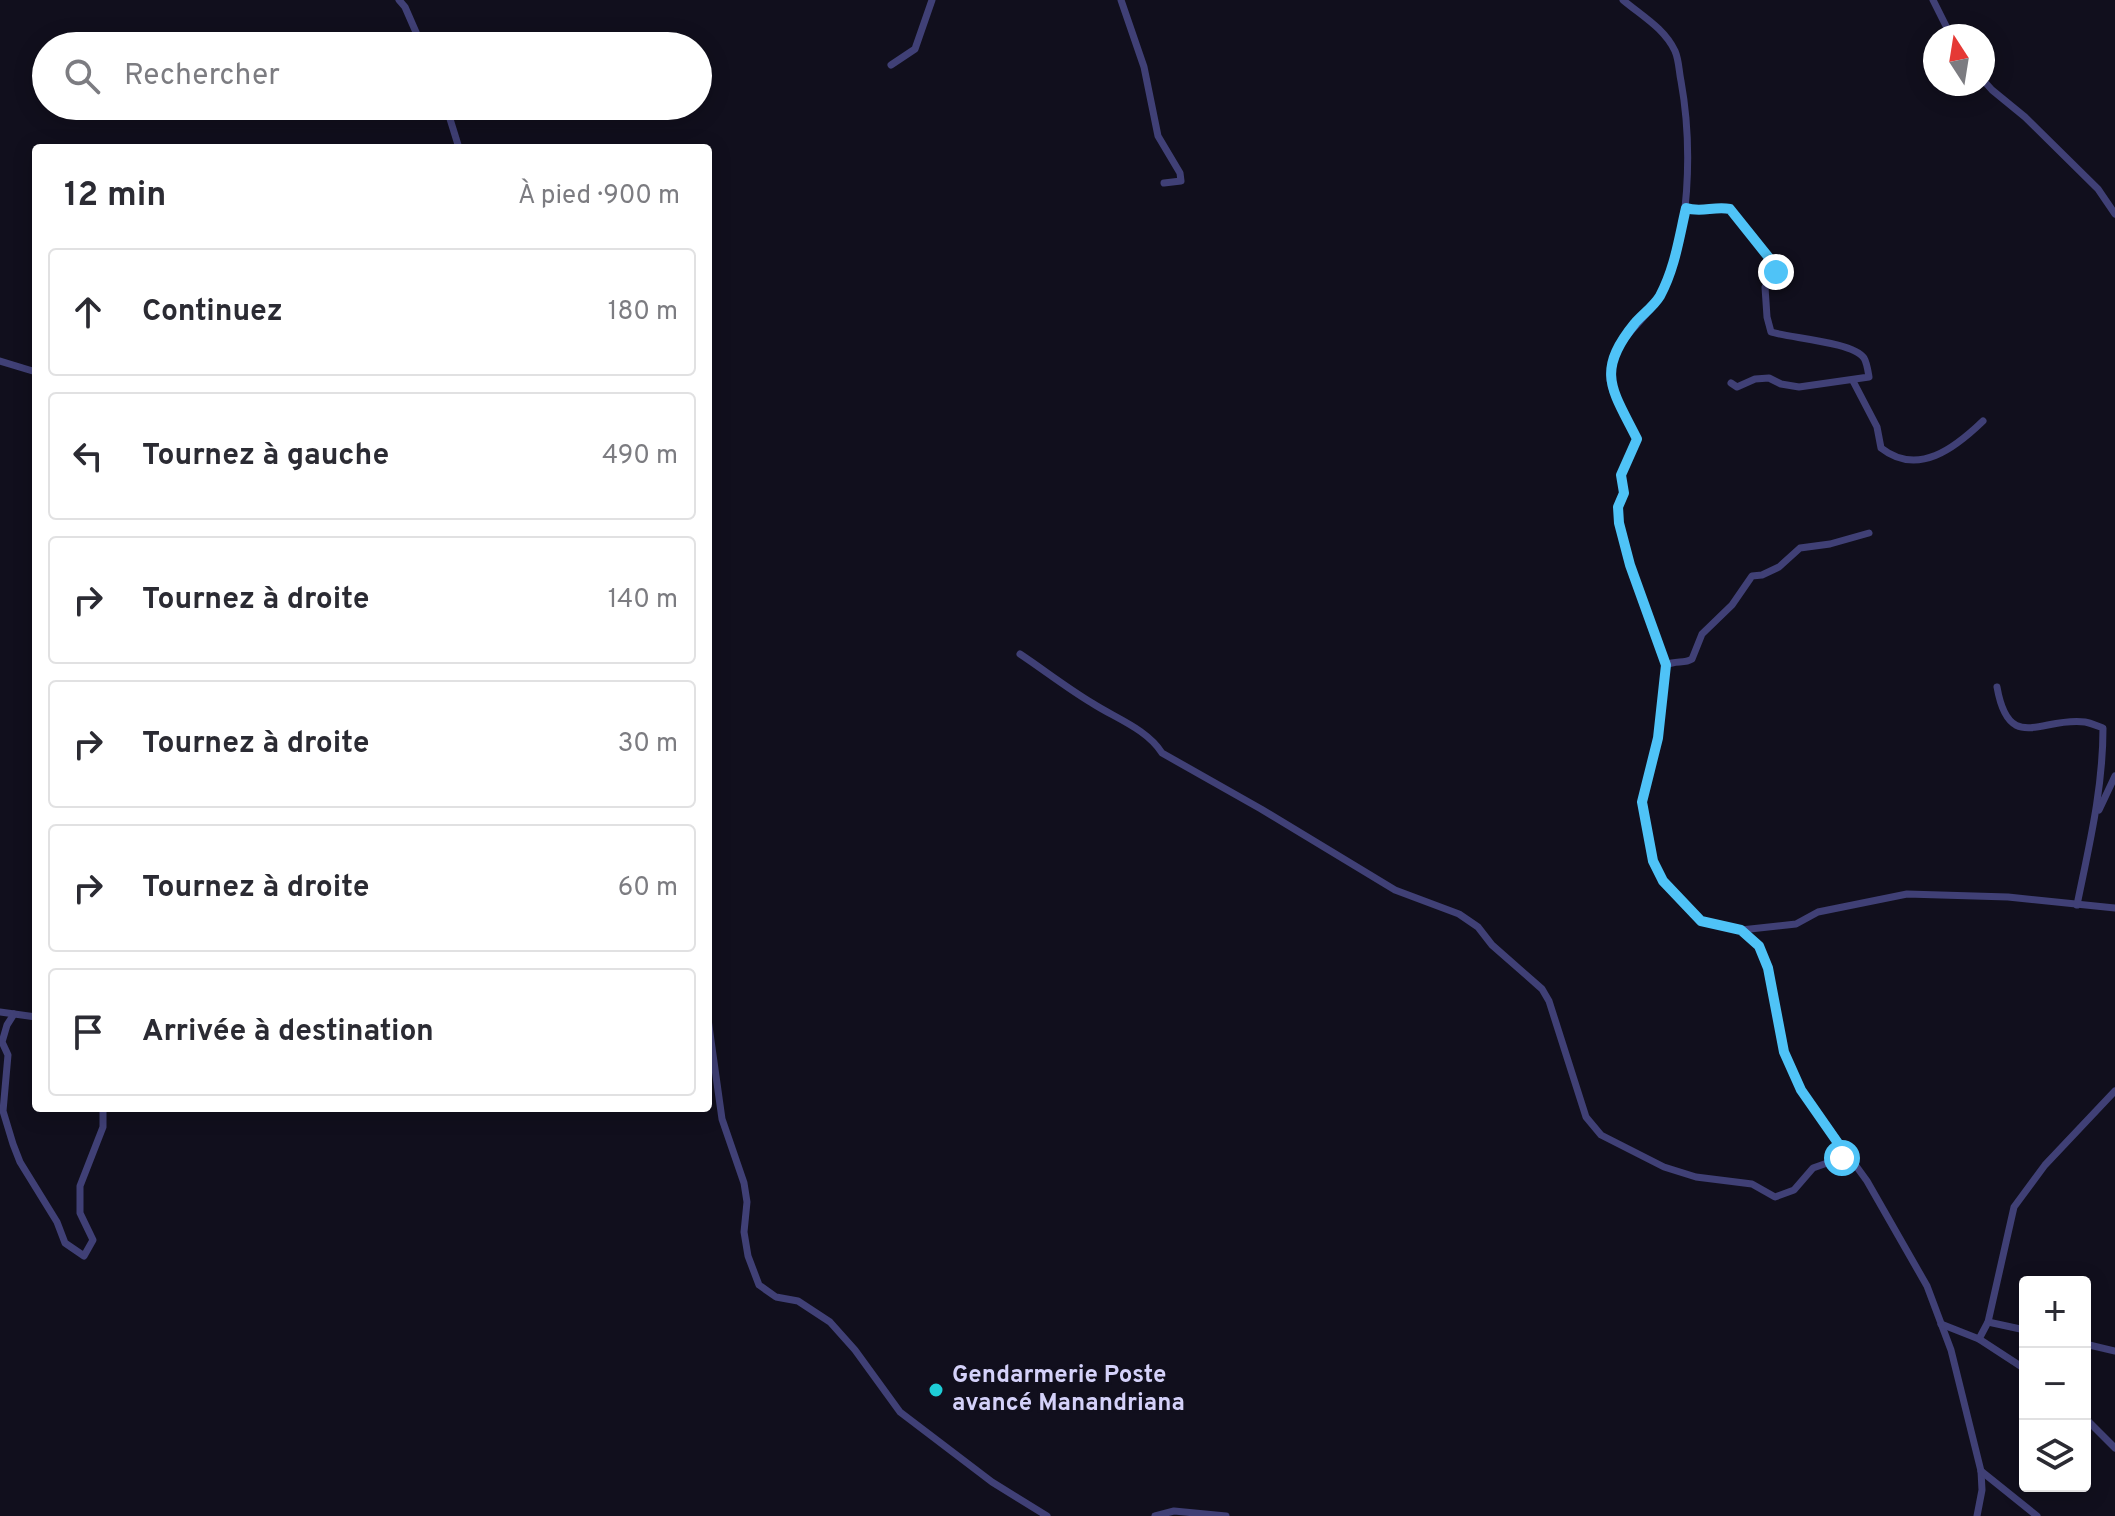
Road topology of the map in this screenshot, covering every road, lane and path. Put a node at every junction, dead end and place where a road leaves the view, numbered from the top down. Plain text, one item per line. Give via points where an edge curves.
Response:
1 (399, 0) edge
2 (932, 0) edge
3 (1121, 0) edge
4 (1623, 0) edge
5 (1933, 0) edge
6 (1945, 24) edge
7 (416, 32) edge
8 (891, 65) dead end
9 (1995, 92) edge
10 (450, 120) edge
11 (458, 144) edge
12 (1164, 183) dead end
13 (1686, 208) junction
14 (2115, 214) edge
15 (0, 361) edge
16 (32, 371) edge
17 (1853, 381) junction
18 (1731, 383) dead end
19 (1983, 421) dead end
20 (1869, 533) dead end
21 (1020, 654) dead end
22 (1666, 665) junction
23 (1997, 687) dead end
24 (2115, 776) edge
25 (2096, 815) junction
26 (2077, 905) junction
27 (2115, 908) edge
28 (1741, 930) junction
29 (0, 1012) edge
30 (14, 1014) junction
31 (32, 1016) edge
32 (712, 1048) edge
33 (2115, 1091) edge
34 (103, 1112) edge
35 (1847, 1156) junction
36 (1988, 1322) junction
37 (1941, 1324) junction
38 (2019, 1329) edge
39 (1979, 1339) junction
40 (2091, 1345) edge
41 (2115, 1351) edge
42 (2019, 1365) edge
43 (2087, 1420) edge
44 (2115, 1435) edge
45 (2107, 1440) junction
46 (2115, 1448) edge
47 (1981, 1471) junction
48 (1047, 1516) edge
49 (1155, 1516) edge
50 (1226, 1516) edge
51 (1977, 1516) edge
52 (2037, 1516) edge

1 - 7 street
2 - 8 street via 915,49
3 - 12 street via 1144,67 1158,136 1180,173 1181,181
4 - 13 street via 1655,24 1676,53 1688,154
5 - 6 street
9 - 14 street via 2098,189
10 - 11 street
13 - 17 street via 1733,212 1774,264 1774,275 1765,287 1771,332 1857,352 1866,360 1869,377
13 - 22 street via 1673,270 1658,299 1614,355 1609,376 1637,439 1621,475 1619,523
15 - 16 street
17 - 18 street via 1799,387 1769,378 1737,387
17 - 19 street via 1877,427 1881,448 1898,458 1926,461
20 - 22 street via 1800,548 1779,567 1752,576 1702,634 1692,659
21 - 35 street via 1146,736 1162,753 1395,890 1469,920 1542,989 1557,1019 1586,1117 1607,1140 1664,1167 1752,1184 1775,1197 1794,1190 1813,1168
22 - 28 street via 1658,738 1642,802 1653,861 1663,881 1701,921
23 - 25 street via 2001,710 2026,729 2084,722 2103,728
24 - 25 street
25 - 26 street
26 - 27 street
26 - 28 street via 1907,894 1818,912 1796,924
28 - 35 street via 1759,946 1768,968 1784,1052 1801,1090
29 - 30 street
30 - 31 street
30 - 34 street via 2,1042 8,1055 3,1111 20,1162 65,1243 84,1256 93,1240 80,1213 80,1186 103,1127
32 - 48 street via 722,1119 744,1183 748,1256 759,1285 830,1322 900,1412 992,1482
33 - 36 street via 2045,1165 2014,1207
35 - 37 street via 1912,1256
36 - 38 street
36 - 39 street
37 - 39 street
37 - 47 street
39 - 42 street
40 - 41 street
43 - 45 street
44 - 45 street
45 - 46 street
47 - 51 street
47 - 52 street
49 - 50 street via 1174,1511

